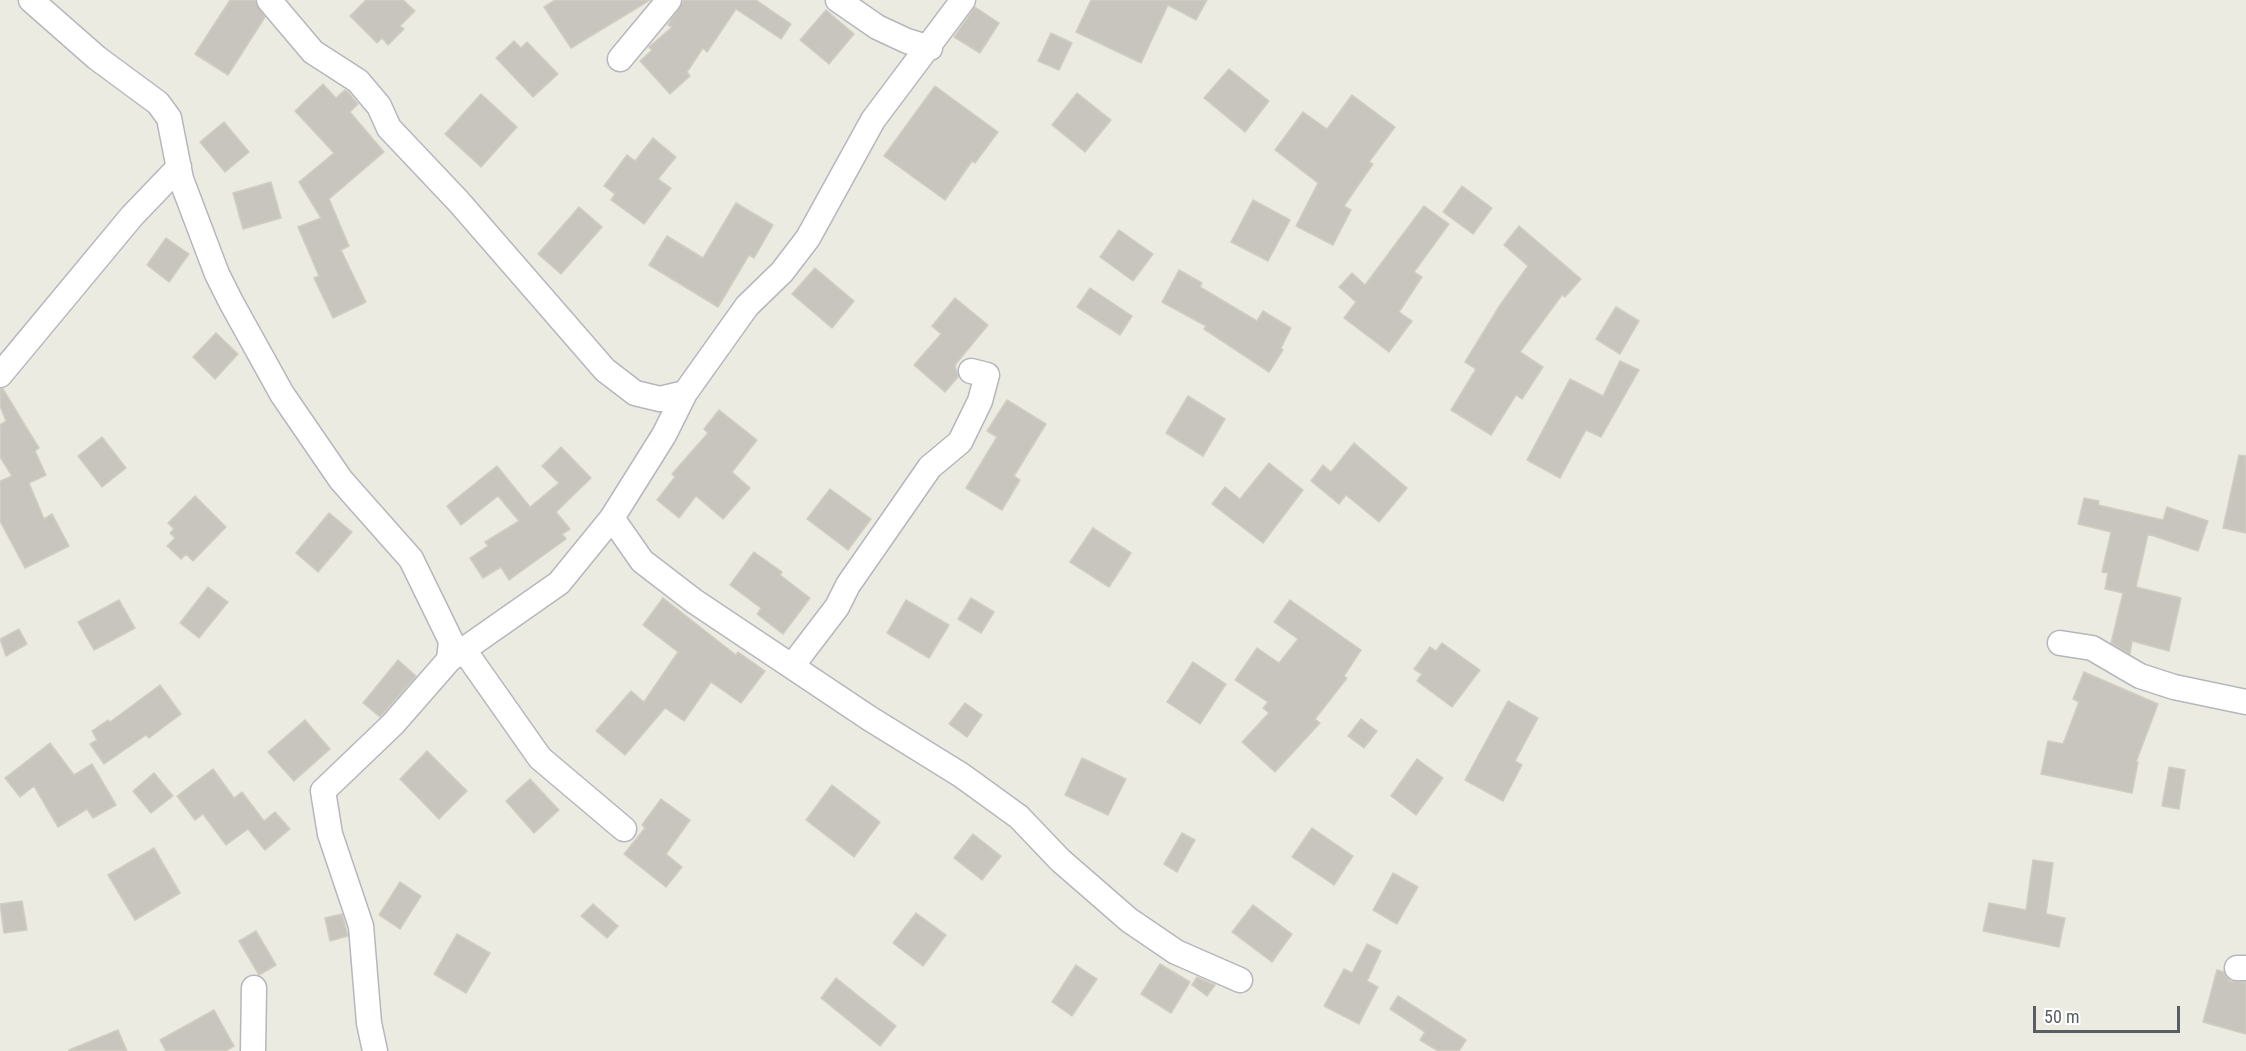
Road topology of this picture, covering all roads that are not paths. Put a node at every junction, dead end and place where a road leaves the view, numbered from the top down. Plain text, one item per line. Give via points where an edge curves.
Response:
1 (31, 0) edge
2 (269, 0) edge
3 (669, 0) edge
4 (838, 0) edge
5 (963, 0) edge
6 (930, 48) junction
7 (620, 59) dead end
8 (179, 167) junction
9 (971, 371) dead end
10 (0, 375) edge
11 (685, 393) junction
12 (612, 518) junction
13 (2060, 643) dead end
14 (456, 655) junction
15 (792, 666) junction
16 (2246, 702) edge
17 (624, 829) dead end
18 (1240, 980) dead end
19 (254, 988) dead end
20 (253, 1051) edge
21 (375, 1051) edge

1 - 8 street via 97,58 158,103 169,118
2 - 11 street via 313,52 358,81 379,106 389,128 605,370 635,393 660,399
3 - 7 street
4 - 6 street via 877,27
5 - 6 street
6 - 11 street via 858,143 836,192 808,238 782,272 747,306
8 - 10 street via 132,216
8 - 14 street via 217,273 282,394 341,480 411,559
9 - 15 street via 987,375 980,401 960,442 930,467 848,585 837,607
11 - 12 street via 664,435
12 - 14 street via 559,583
12 - 15 street via 642,561
13 - 16 street via 2092,648 2140,676 2174,687
14 - 17 street via 540,758
14 - 21 street via 393,724 323,791 330,834 361,926
15 - 18 street via 961,775 1019,818 1129,920 1176,952
19 - 20 street

